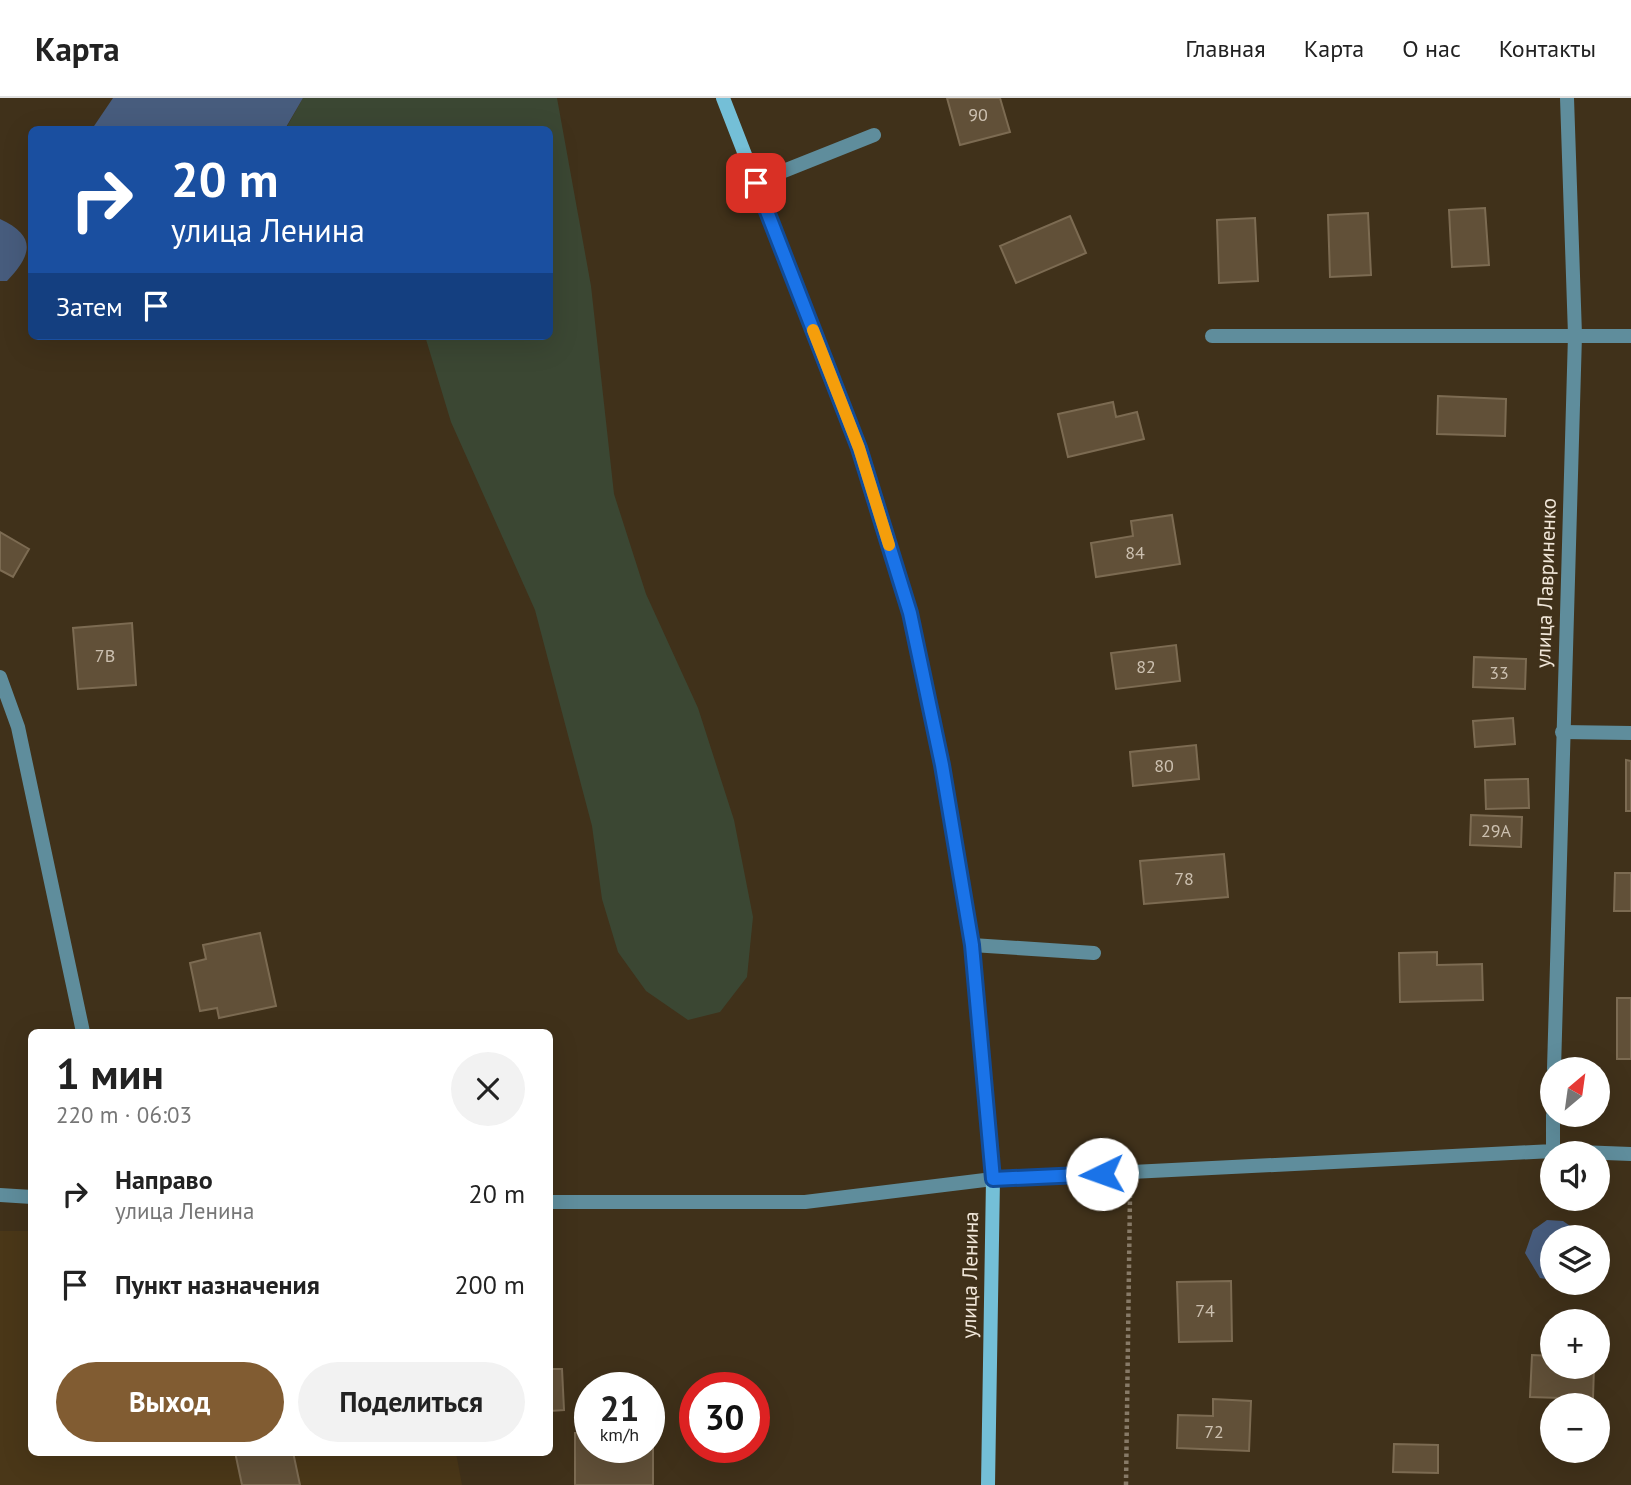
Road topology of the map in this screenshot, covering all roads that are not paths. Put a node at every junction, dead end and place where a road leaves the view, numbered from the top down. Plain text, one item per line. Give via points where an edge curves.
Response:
1 (723, 98) edge
2 (1567, 98) edge
3 (874, 135) dead end
4 (756, 183) junction
5 (1575, 335) junction
6 (1212, 336) dead end
7 (1631, 336) edge
8 (0, 677) edge
9 (1562, 732) junction
10 (1631, 733) edge
11 (972, 945) junction
12 (1094, 953) dead end
13 (82, 1029) edge
14 (1554, 1057) edge
15 (1540, 1152) edge
16 (1610, 1153) edge
17 (1631, 1154) edge
18 (993, 1179) junction
19 (0, 1195) edge
20 (28, 1197) edge
21 (553, 1202) edge
22 (988, 1485) edge

1 - 4 main road, улица Ленина
2 - 5 street, улица Лавриненко
3 - 4 street
4 - 11 main road, улица Ленина via 859,448 910,613 942,765
5 - 6 street
5 - 7 street
5 - 9 street, улица Лавриненко
8 - 13 street via 18,727
9 - 10 street
9 - 14 street, улица Лавриненко
11 - 12 street
11 - 18 main road, улица Ленина
15 - 18 street
16 - 17 street
18 - 21 street via 805,1202
18 - 22 main road, улица Ленина
19 - 20 street

